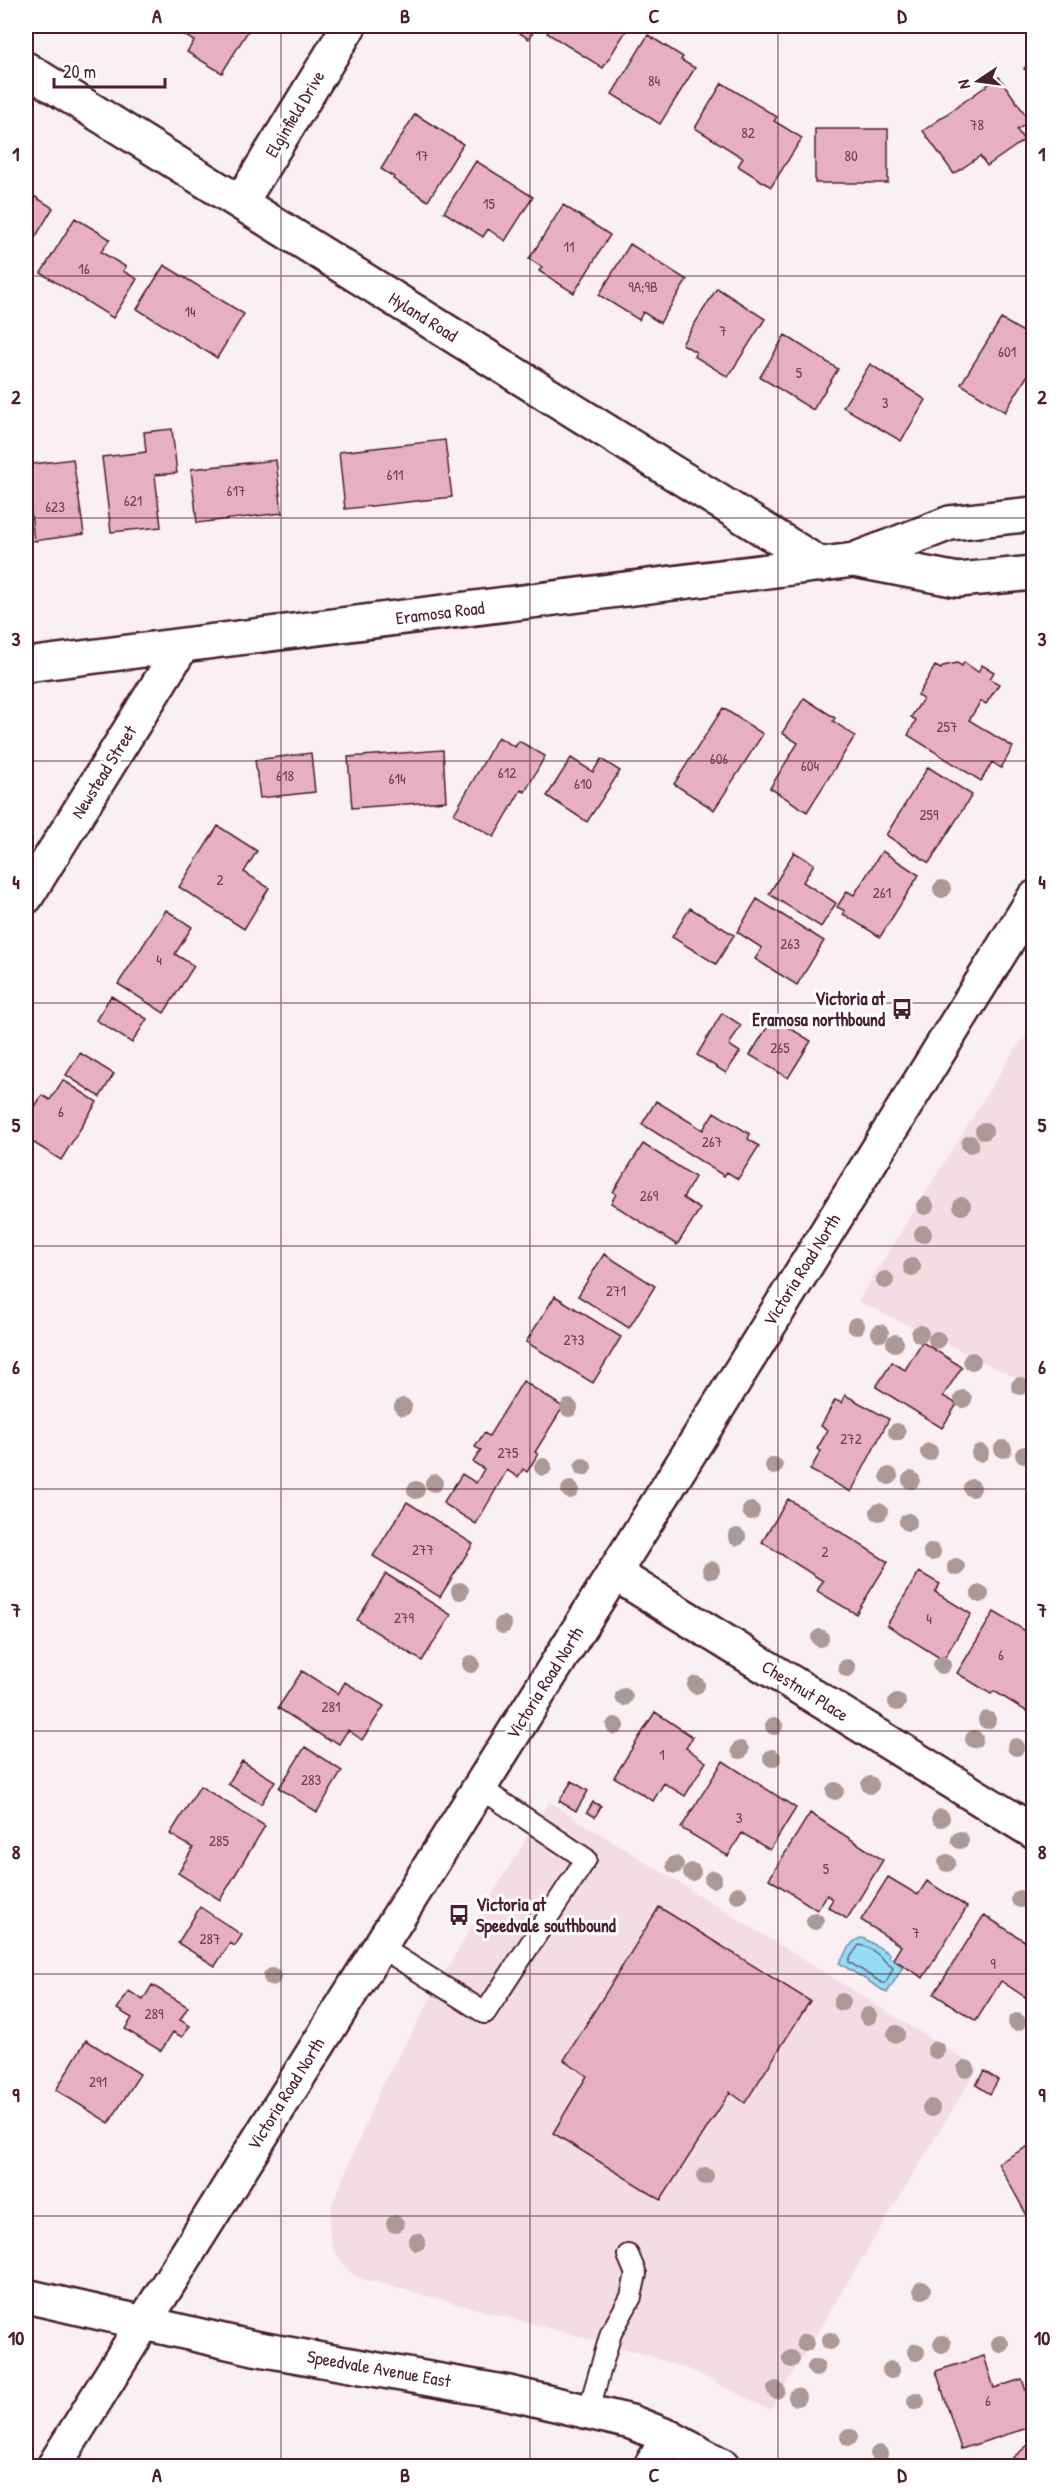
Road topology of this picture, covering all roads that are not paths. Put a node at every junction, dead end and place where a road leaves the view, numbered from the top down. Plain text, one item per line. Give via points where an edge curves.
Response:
1 (349, 26) edge
2 (26, 69) edge
3 (241, 202) junction
4 (1034, 514) edge
5 (854, 560) junction
6 (821, 565) junction
7 (1032, 573) edge
8 (182, 646) junction
9 (26, 665) edge
10 (26, 897) edge
11 (1034, 898) edge
12 (614, 1573) junction
13 (479, 1787) junction
14 (1034, 1808) edge
15 (997, 1809) junction
16 (1034, 1832) edge
17 (379, 1946) junction
18 (628, 2255) dead end
19 (26, 2296) edge
20 (142, 2324) junction
21 (588, 2412) junction
22 (669, 2437) junction
23 (54, 2466) edge
24 (651, 2466) edge
25 (723, 2466) edge

1 - 3 main road, Elginfield Drive
2 - 3 main road, Hyland Road
3 - 6 main road, Hyland Road
4 - 5 main road, Eramosa Road via 950,523
5 - 6 main road, Eramosa Road
5 - 7 main road, Eramosa Road via 958,580
6 - 8 main road, Eramosa Road
8 - 9 main road, Eramosa Road
8 - 10 main road, Newstead Street
11 - 12 main road, Victoria Road North
12 - 13 main road, Victoria Road North
12 - 15 main road, Chestnut Place
13 - 17 main road, Victoria Road North
13 - 17 lane via 586,1859 485,2013
14 - 15 main road
15 - 16 main road, Chestnut Place
17 - 20 main road, Victoria Road North
18 - 21 lane via 636,2274 634,2286 611,2333
19 - 20 main road, Speedvale Avenue East
20 - 21 main road, Speedvale Avenue East via 509,2393
20 - 23 main road, Victoria Road North
21 - 22 main road, Speedvale Avenue East via 631,2422
22 - 24 main road
22 - 25 main road, Speedvale Avenue East

